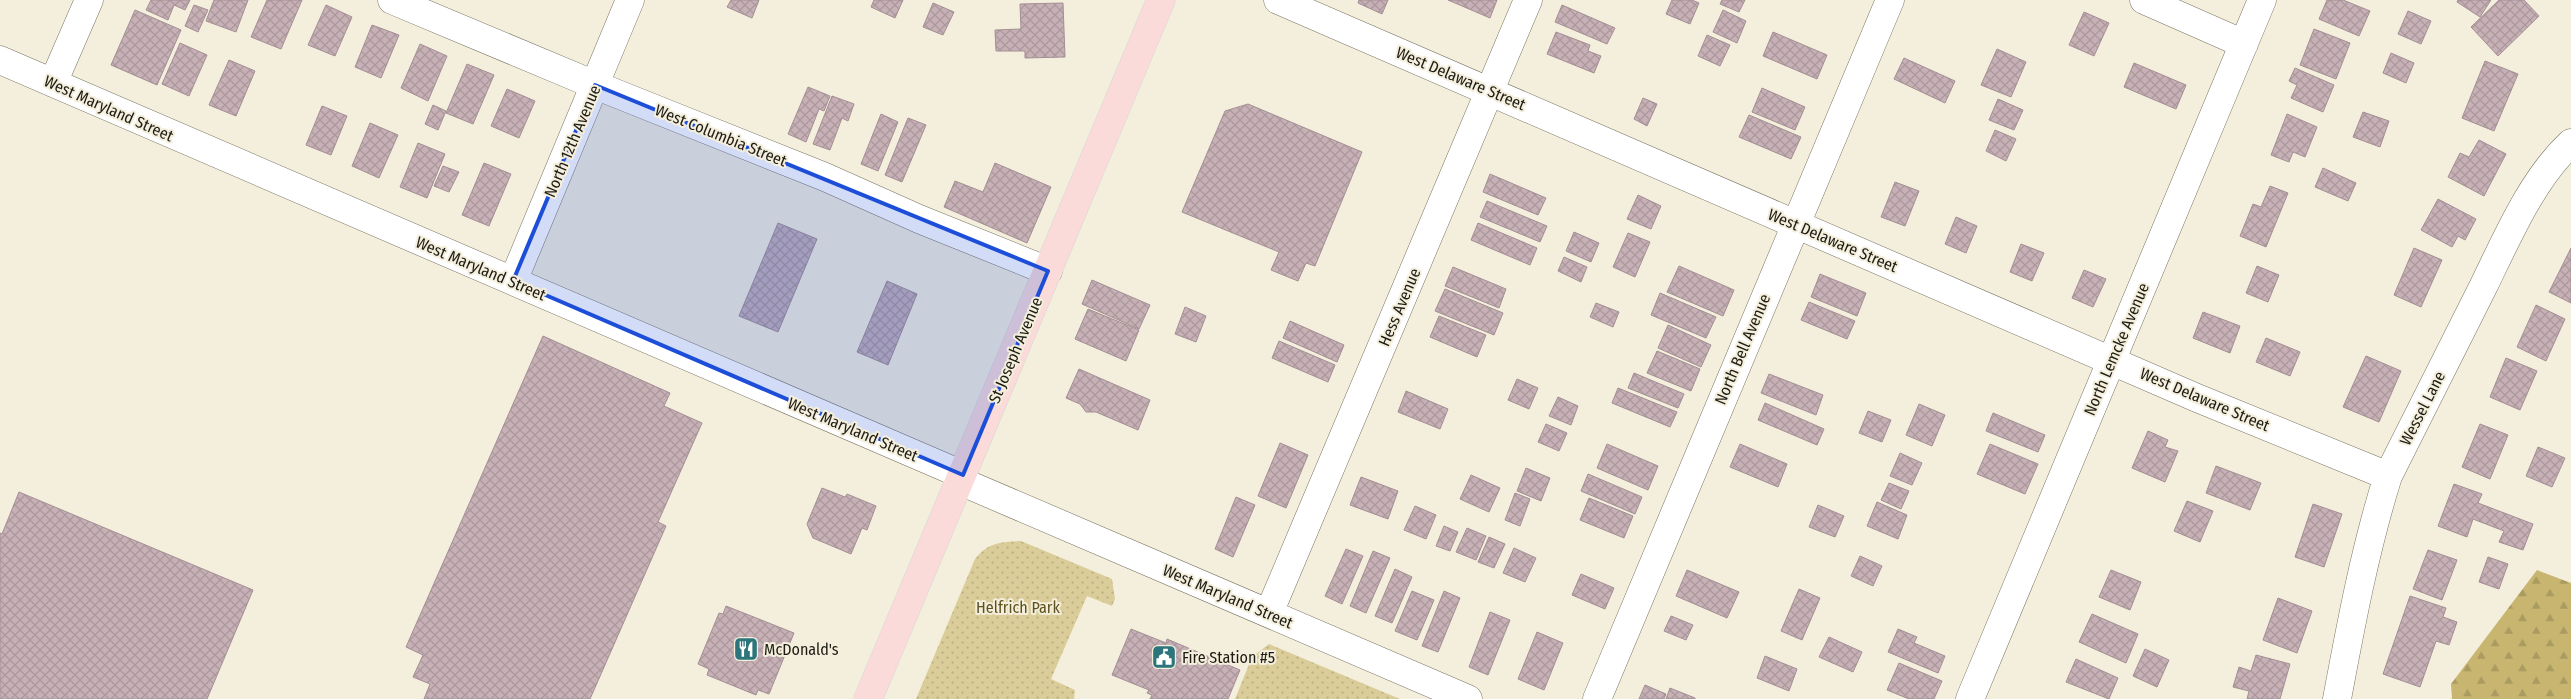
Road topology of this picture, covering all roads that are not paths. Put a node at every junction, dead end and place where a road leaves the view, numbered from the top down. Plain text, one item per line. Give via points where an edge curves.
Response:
1 (88, 0) edge
2 (392, 0) edge
3 (630, 0) edge
4 (1161, 0) edge
5 (1278, 0) edge
6 (1528, 0) edge
7 (1890, 0) edge
8 (2144, 0) edge
9 (2262, 0) edge
10 (2244, 44) junction
11 (0, 60) edge
12 (53, 83) junction
13 (595, 85) junction
14 (1490, 90) junction
15 (2571, 143) edge
16 (1795, 224) junction
17 (1048, 271) junction
18 (513, 281) junction
19 (2111, 360) junction
20 (2388, 476) junction
21 (962, 478) junction
22 (1269, 613) junction
23 (868, 699) edge
24 (1468, 699) edge
25 (1597, 699) edge
26 (1970, 699) edge
27 (2337, 699) edge

1 - 12 street
2 - 13 street, West Columbia Street
3 - 13 street, North 12th Avenue
4 - 17 main road, St Joseph Avenue
5 - 14 street, West Delaware Street
6 - 14 street, Hess Avenue
7 - 16 street, North Bell Avenue
8 - 10 street
9 - 10 street, North Lemcke Avenue
10 - 19 street, North Lemcke Avenue
11 - 12 street, West Maryland Street
12 - 18 street, West Maryland Street
13 - 17 street, West Columbia Street
13 - 18 street, North 12th Avenue
14 - 16 street, West Delaware Street
14 - 22 street, Hess Avenue
15 - 20 street, Wessel Lane via 2541,178
16 - 19 street, West Delaware Street
16 - 25 street, North Bell Avenue
17 - 21 main road, St Joseph Avenue
18 - 21 street, West Maryland Street
19 - 20 street, West Delaware Street
19 - 26 street, North Lemcke Avenue
20 - 27 street, Wessel Lane via 2355,602
21 - 22 street, West Maryland Street
21 - 23 main road, St Joseph Avenue
22 - 24 street, West Maryland Street

